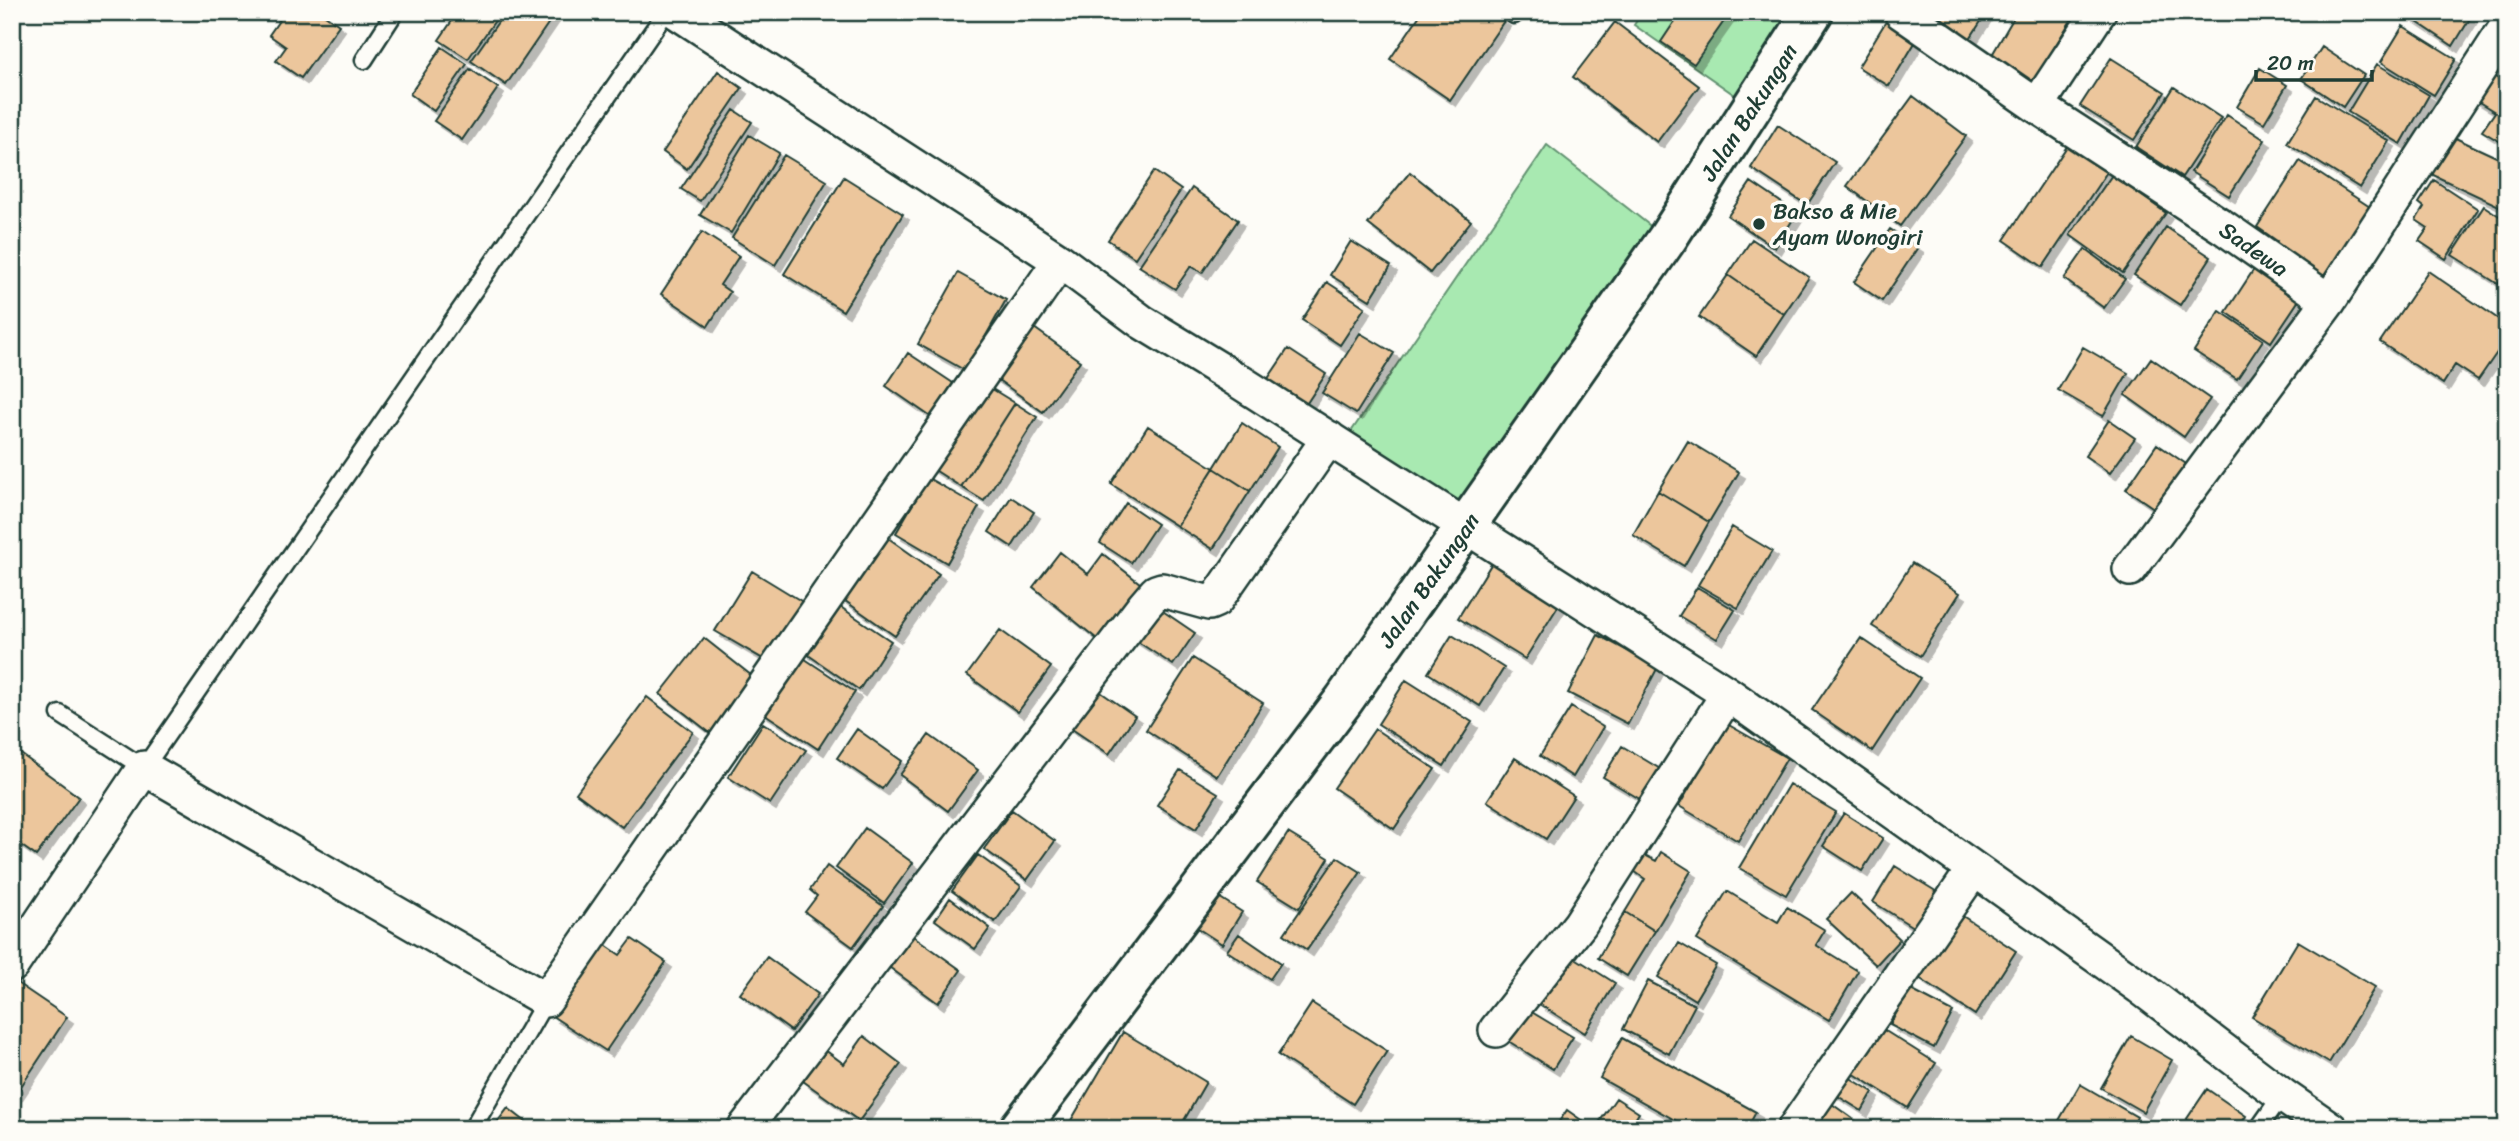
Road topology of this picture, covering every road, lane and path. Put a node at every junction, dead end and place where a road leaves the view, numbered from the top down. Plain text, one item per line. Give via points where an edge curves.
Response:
1 (395, 12) edge
2 (666, 12) edge
3 (677, 12) edge
4 (1813, 12) edge
5 (1901, 12) edge
6 (2099, 12) edge
7 (2507, 26) edge
8 (364, 60) dead end
9 (2038, 106) junction
10 (1060, 261) junction
11 (2329, 302) junction
12 (1329, 438) junction
13 (1466, 527) junction
14 (2130, 569) dead end
15 (1728, 694) junction
16 (60, 714) dead end
17 (144, 768) junction
18 (1974, 869) junction
19 (12, 965) edge
20 (545, 1000) junction
21 (1496, 1030) dead end
22 (2282, 1095) junction
23 (472, 1129) edge
24 (744, 1129) edge
25 (1019, 1129) edge
26 (1794, 1129) edge
27 (2258, 1129) edge
28 (2331, 1129) edge

1 - 8 lane
2 - 17 lane
3 - 10 street
4 - 13 street, Jalan Bakungan via 1667,239
5 - 9 street, Sadewa
6 - 9 street
7 - 11 street
9 - 11 street, Sadewa
10 - 12 street via 1142,322
10 - 20 street
11 - 14 street
12 - 13 street
12 - 24 street via 1216,600 1209,603 1162,590 1144,606
13 - 15 street
13 - 25 street, Jalan Bakungan via 1345,700
15 - 18 street
15 - 21 street via 1580,924
16 - 17 lane
17 - 19 street
17 - 20 street
18 - 22 street
18 - 26 street
20 - 23 lane
22 - 27 lane
22 - 28 street

